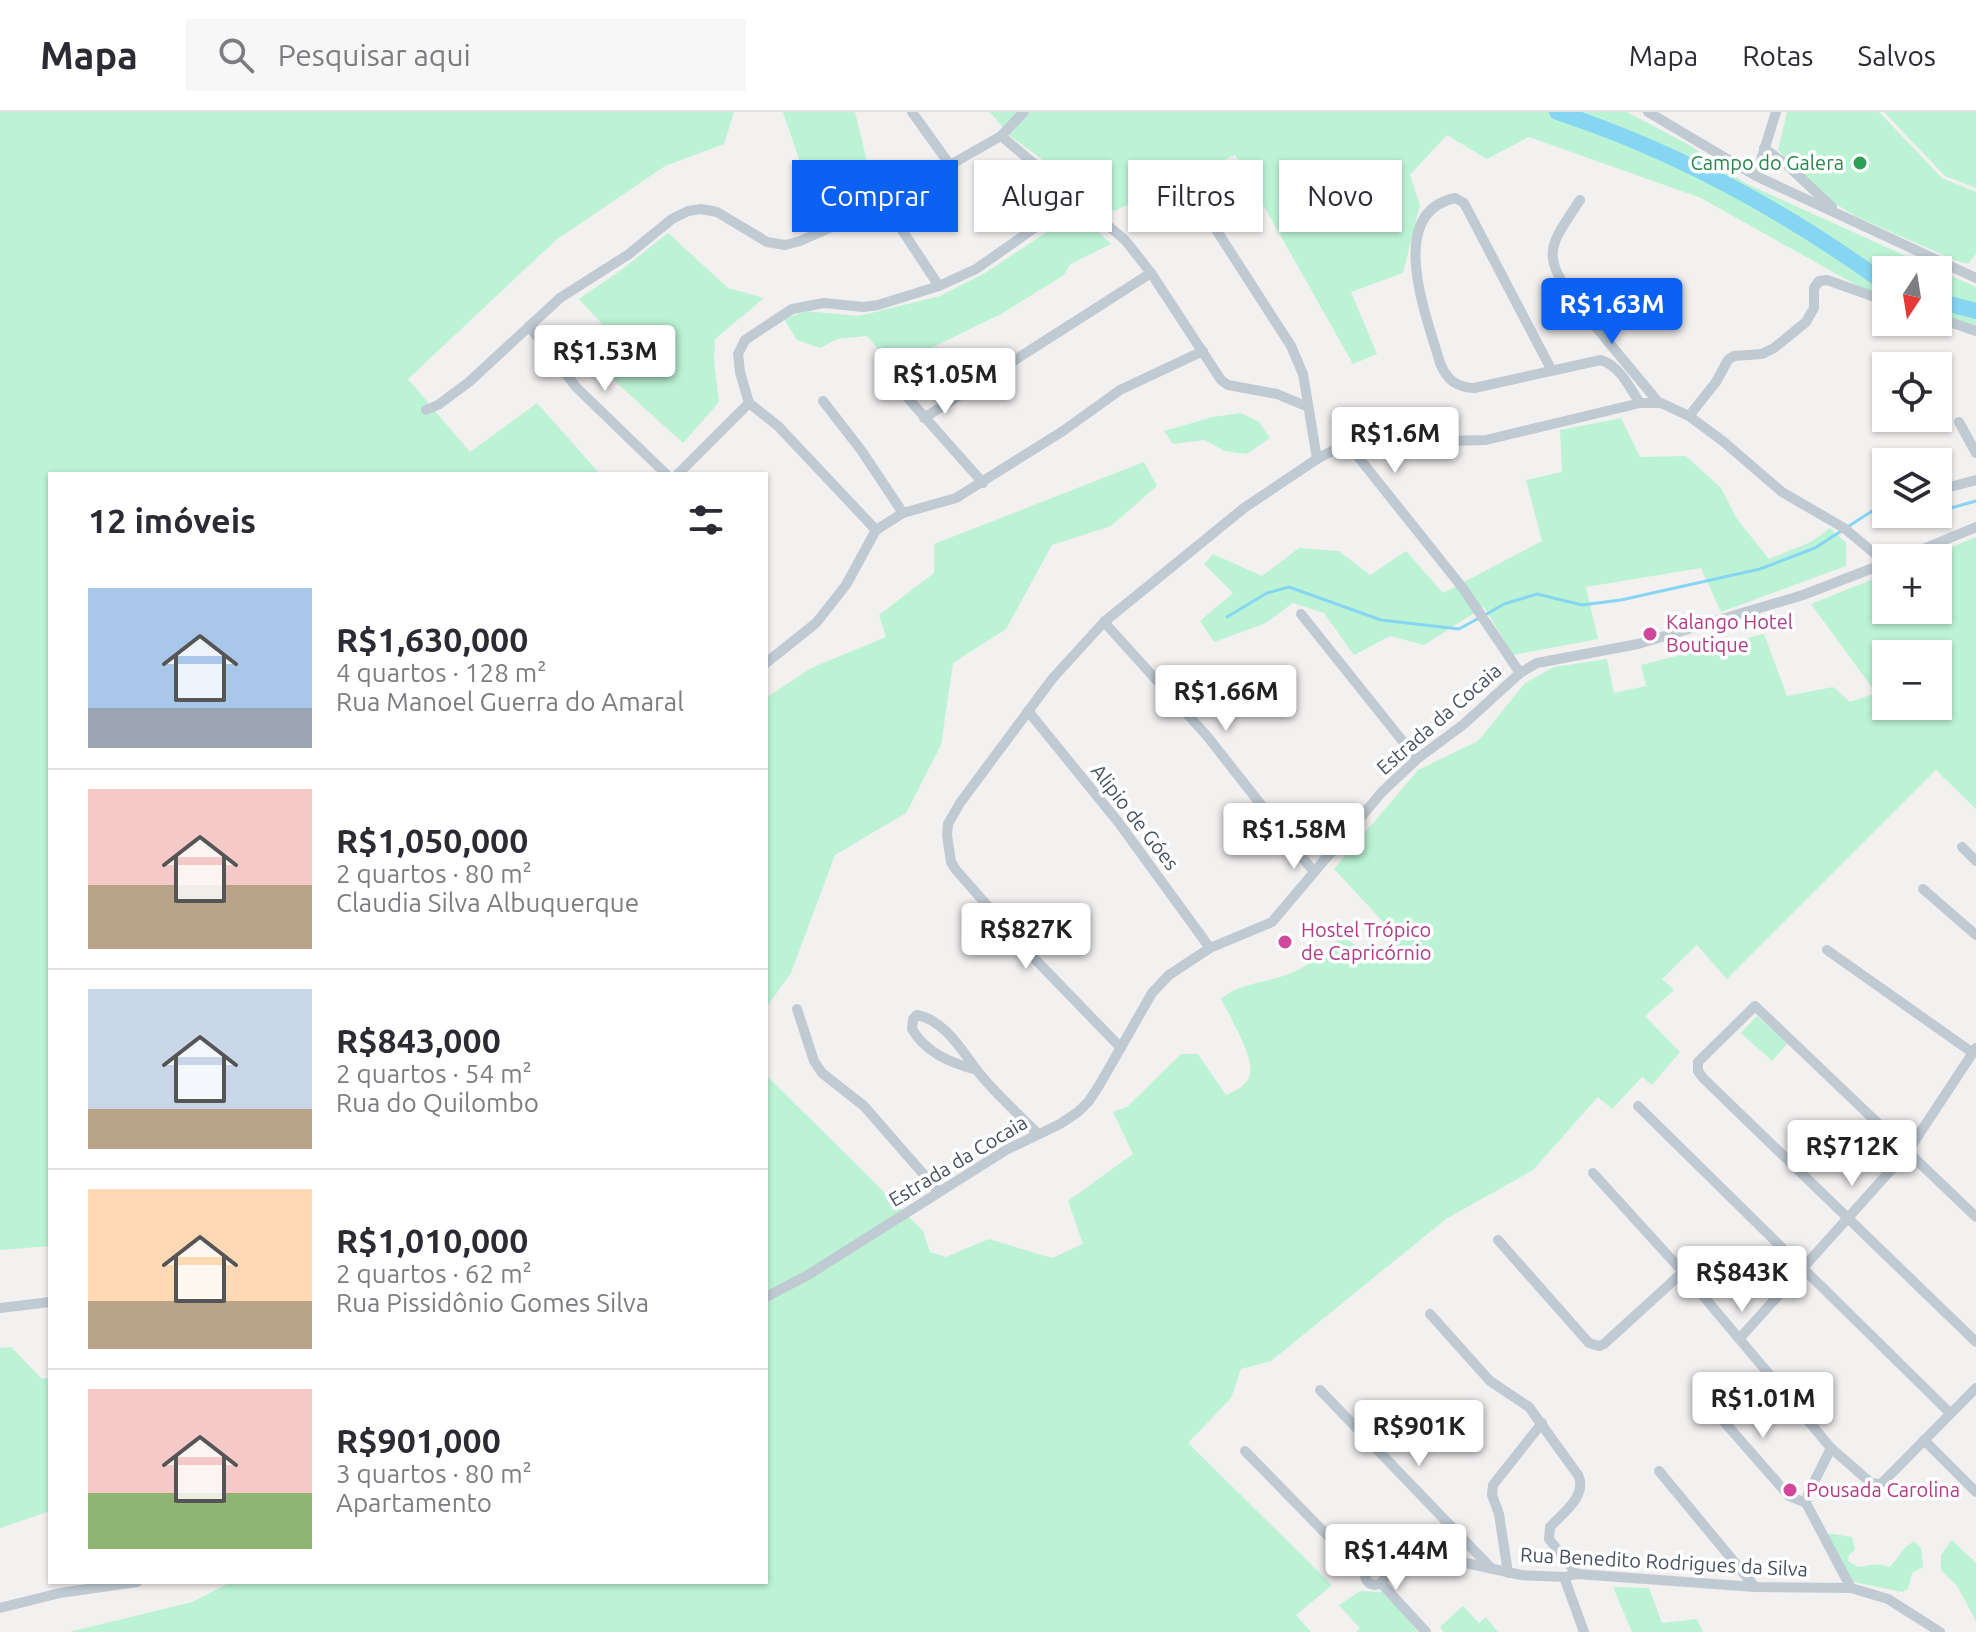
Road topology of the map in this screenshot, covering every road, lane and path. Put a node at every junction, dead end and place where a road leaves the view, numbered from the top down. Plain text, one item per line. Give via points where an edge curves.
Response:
1 (912, 112) edge
2 (1024, 112) edge
3 (1648, 112) edge
4 (1776, 112) edge
5 (1001, 136) junction
6 (1764, 148) junction
7 (946, 160) edge
8 (958, 160) edge
9 (1030, 160) edge
10 (1756, 176) junction
11 (1580, 200) dead end
12 (1839, 213) junction
13 (1112, 229) edge
14 (817, 232) edge
15 (903, 232) edge
16 (1029, 232) edge
17 (1218, 232) edge
18 (1151, 273) junction
19 (1976, 278) edge
20 (939, 286) junction
21 (1872, 296) edge
22 (1952, 323) edge
23 (529, 326) junction
24 (1976, 331) edge
25 (1203, 351) junction
26 (1551, 369) junction
27 (884, 371) dead end
28 (823, 401) dead end
29 (749, 403) junction
30 (1640, 403) junction
31 (1659, 403) junction
32 (1308, 407) junction
33 (426, 410) dead end
34 (1689, 416) junction
35 (924, 418) junction
36 (1959, 422) dead end
37 (1347, 443) junction
38 (1976, 453) edge
39 (1317, 459) junction
40 (664, 472) edge
41 (680, 472) edge
42 (1976, 480) edge
43 (983, 483) junction
44 (1952, 486) edge
45 (903, 513) junction
46 (1976, 527) edge
47 (876, 530) junction
48 (1935, 544) edge
49 (1872, 551) edge
50 (1872, 568) edge
51 (1301, 614) dead end
52 (1104, 622) junction
53 (768, 661) edge
54 (1520, 673) junction
55 (1028, 711) junction
56 (1417, 759) junction
57 (1962, 847) dead end
58 (1976, 861) edge
59 (1314, 872) junction
60 (1923, 889) dead end
61 (1976, 935) edge
62 (1210, 948) junction
63 (1827, 950) dead end
64 (797, 1009) dead end
65 (1121, 1048) junction
66 (1974, 1050) edge
67 (977, 1070) junction
68 (1638, 1106) dead end
69 (1038, 1134) junction
70 (1908, 1151) junction
71 (1593, 1173) dead end
72 (939, 1192) junction
73 (1976, 1217) edge
74 (1848, 1218) junction
75 (1498, 1240) dead end
76 (1804, 1267) junction
77 (1683, 1272) junction
78 (768, 1296) edge
79 (48, 1302) edge
80 (0, 1308) edge
81 (1430, 1314) dead end
82 (1740, 1338) junction
83 (1976, 1342) edge
84 (1976, 1388) edge
85 (1320, 1390) dead end
86 (1705, 1400) dead end
87 (1950, 1413) junction
88 (1542, 1423) junction
89 (1924, 1440) junction
90 (1831, 1448) junction
91 (1245, 1451) dead end
92 (1659, 1471) dead end
93 (1976, 1492) edge
94 (1806, 1503) junction
95 (1382, 1568) junction
96 (1493, 1570) junction
97 (1508, 1573) junction
98 (1365, 1574) junction
99 (1577, 1574) junction
100 (1564, 1577) junction
101 (1381, 1583) junction
102 (123, 1584) edge
103 (1755, 1587) junction
104 (1851, 1588) junction
105 (0, 1608) edge
106 (1426, 1632) edge
107 (1584, 1632) edge
108 (1940, 1632) edge

1 - 7 street
2 - 5 street
3 - 10 street
4 - 6 street
5 - 8 street
5 - 9 street
6 - 10 street
6 - 12 street
10 - 12 street
11 - 31 street via 1552,245 1552,259 1576,303
12 - 19 street
13 - 18 street
14 - 23 street via 785,245 751,235 717,212 688,211 560,298
15 - 20 street
16 - 20 street via 976,269
17 - 32 street via 1291,346 1303,374
18 - 25 street
18 - 35 street
20 - 29 street via 878,305 806,304 778,316 740,347
21 - 34 street via 1819,281 1806,322 1762,354 1728,360
22 - 24 street
23 - 33 street via 469,382
23 - 40 street via 576,387
25 - 32 street via 1228,385 1277,394
25 - 43 street via 1120,390
26 - 26 street via 1474,388 1445,376 1414,256 1422,224 1443,202 1455,198 1464,203
26 - 30 street via 1601,360 1619,371
27 - 35 street
28 - 45 street
29 - 41 street
29 - 47 street
30 - 31 street
30 - 37 street via 1486,440 1448,441 1394,429
31 - 34 street
32 - 39 street
34 - 49 street via 1782,492 1844,528
35 - 43 street
36 - 38 street
37 - 39 street
37 - 54 street via 1462,587
39 - 52 street via 1244,508
42 - 44 street
43 - 45 street via 956,498
45 - 47 street
46 - 48 street
47 - 53 street via 846,585 816,623
50 - 54 street, Estrada da Cocaia via 1638,644 1537,663
51 - 56 street
52 - 55 street
52 - 59 street via 1207,736
54 - 56 street, Estrada da Cocaia
55 - 62 street, Alipio de Góes
55 - 65 street via 952,815 947,835 951,862
56 - 59 street, Estrada da Cocaia
57 - 58 street
59 - 62 street, Estrada da Cocaia via 1272,922
60 - 61 street
62 - 65 street, Estrada da Cocaia via 1152,993
63 - 66 street
64 - 72 street via 822,1073 864,1106
65 - 69 street, Estrada da Cocaia via 1089,1101
66 - 70 street
67 - 67 street via 933,1022 917,1015 913,1019 912,1029 930,1050
67 - 69 street
68 - 76 street
69 - 72 street, Estrada da Cocaia
70 - 73 street
70 - 74 street
70 - 74 street via 1755,1006 1698,1062 1703,1078
71 - 77 street
72 - 78 street, Estrada da Cocaia
74 - 76 street
74 - 83 street
75 - 77 street via 1595,1346 1604,1344
76 - 82 street
76 - 87 street
77 - 82 street
79 - 80 street
81 - 88 street via 1490,1381 1529,1407
82 - 90 street
84 - 87 street
85 - 96 street
86 - 94 street via 1789,1496
87 - 89 street
88 - 97 street via 1493,1485
88 - 99 street via 1582,1481 1580,1494 1547,1534
89 - 90 street via 1880,1484 1871,1483
89 - 93 street
90 - 94 street
91 - 98 street
92 - 103 street
94 - 104 street
95 - 96 street, Rua Benedito Rodrigues da Silva via 1434,1556
95 - 98 street via 1371,1565
95 - 101 street
96 - 97 street, Rua Benedito Rodrigues da Silva
97 - 100 street, Rua Benedito Rodrigues da Silva
98 - 101 street via 1368,1583
99 - 100 street, Rua Benedito Rodrigues da Silva
99 - 103 street, Rua Benedito Rodrigues da Silva
100 - 107 street
101 - 106 street
102 - 105 street
103 - 104 street, Rua Benedito Rodrigues da Silva
104 - 108 street, Rua Benedito Rodrigues da Silva via 1888,1599

